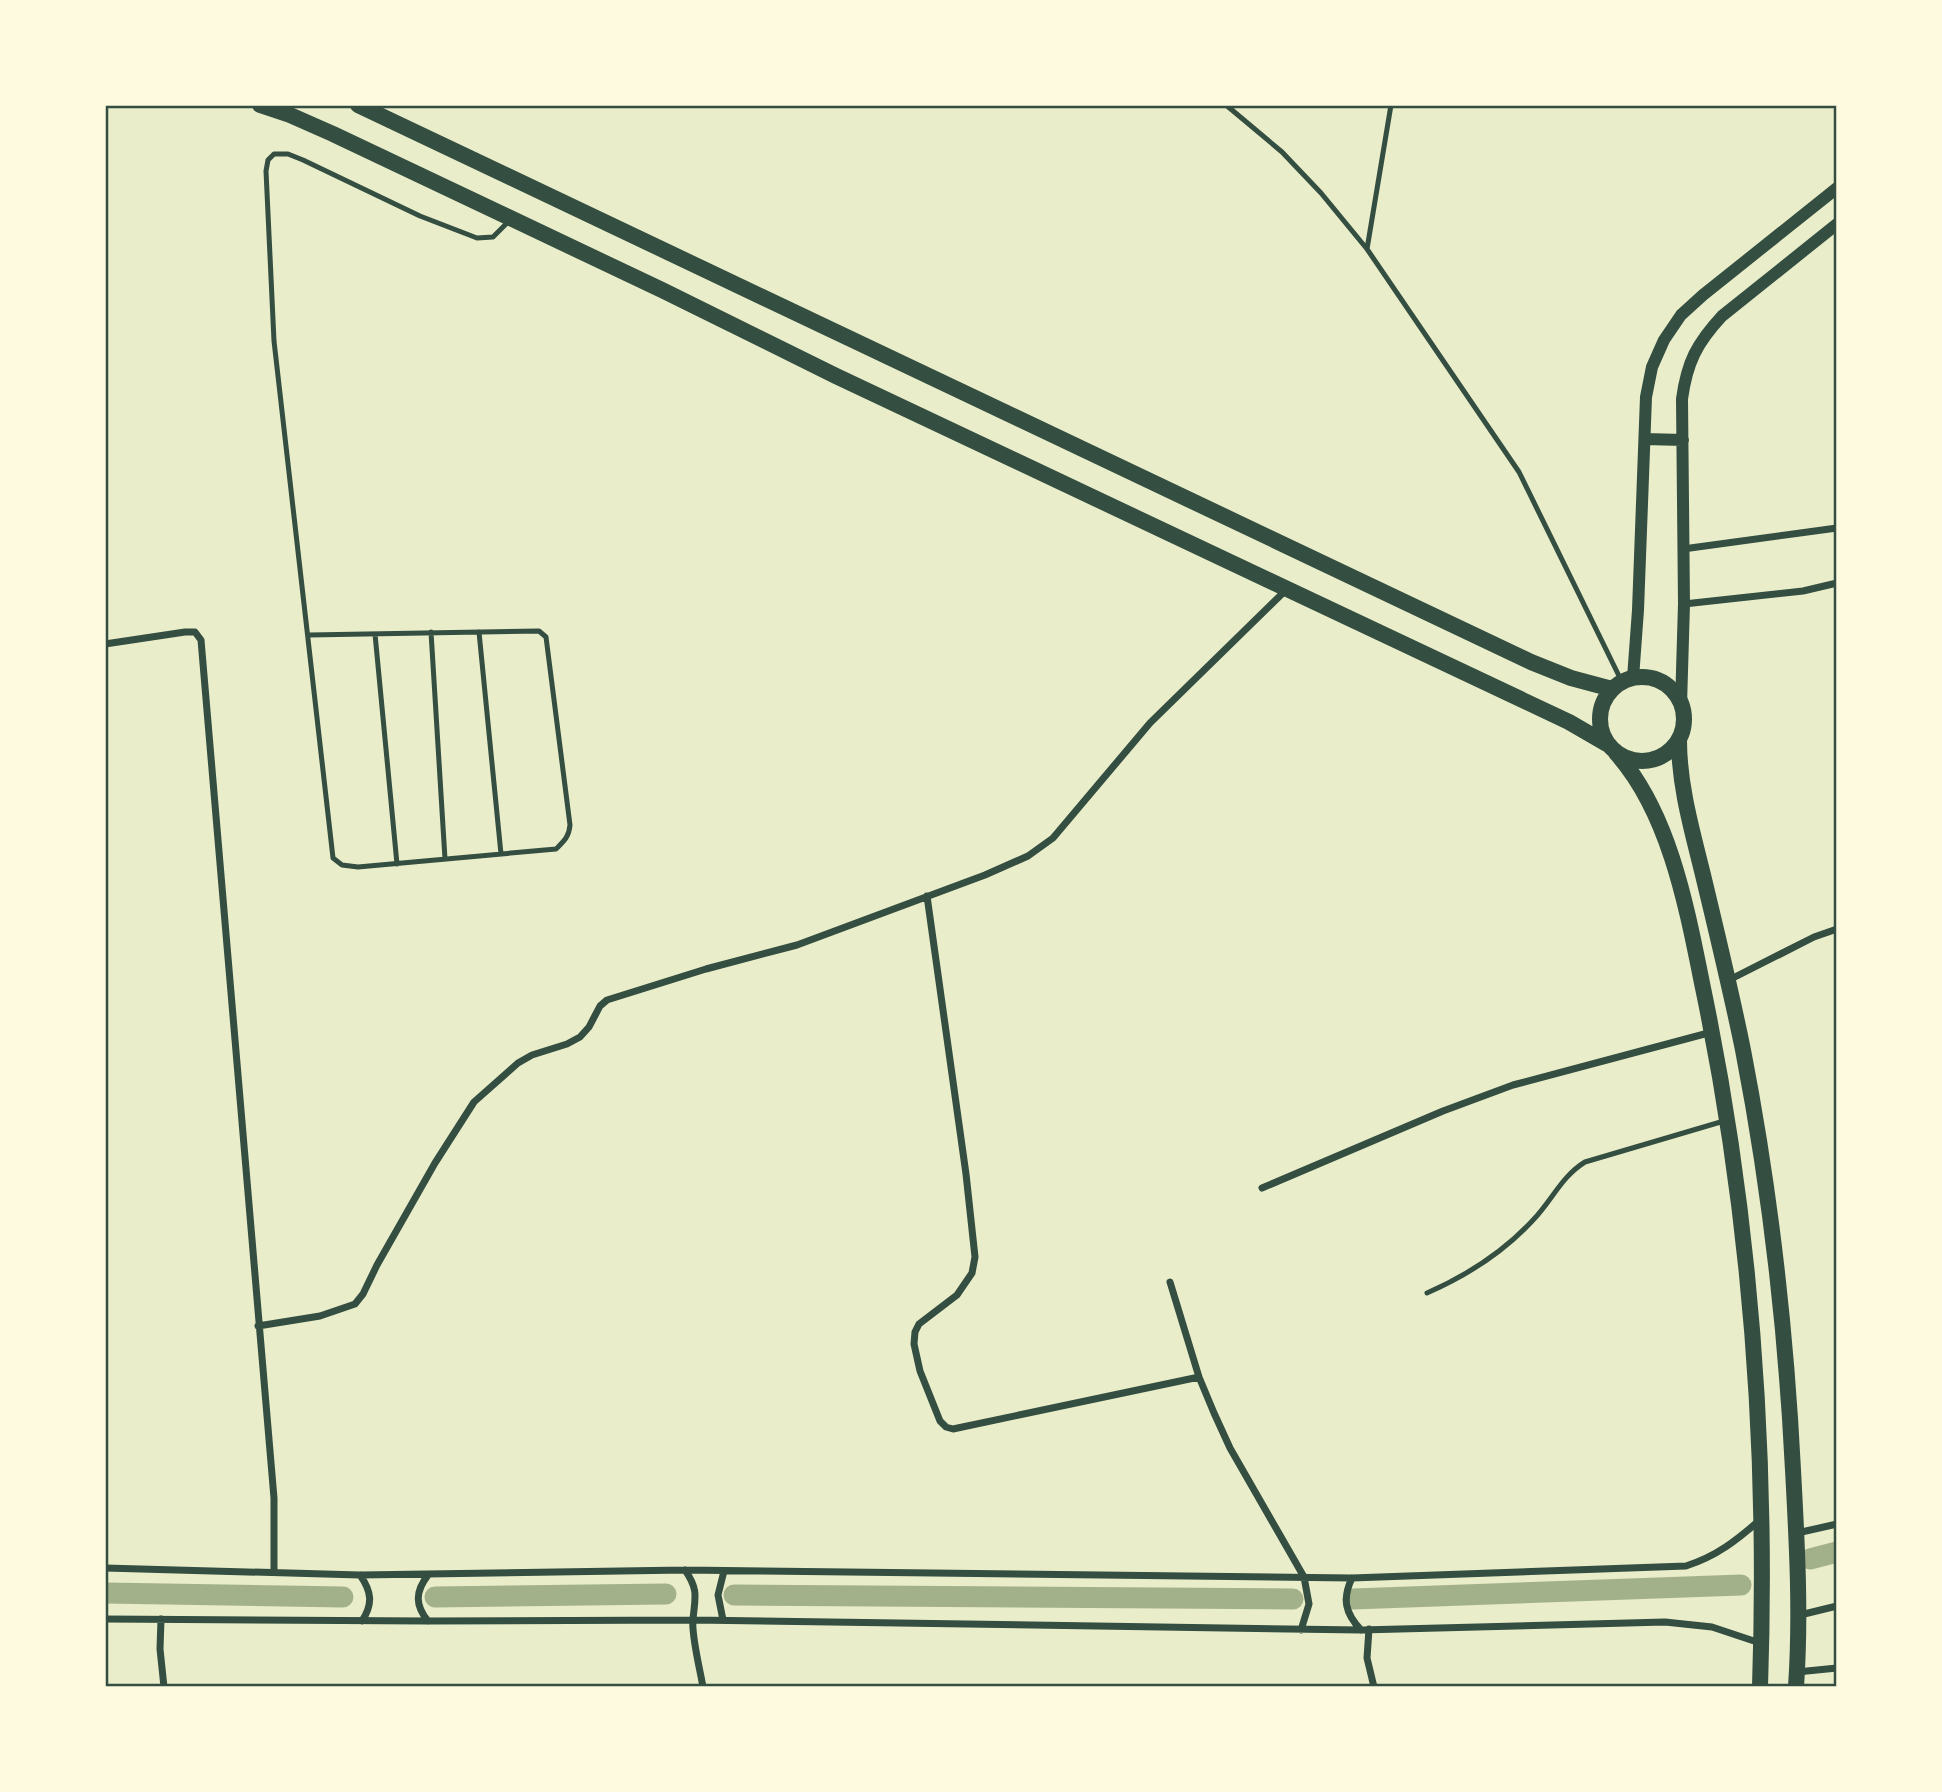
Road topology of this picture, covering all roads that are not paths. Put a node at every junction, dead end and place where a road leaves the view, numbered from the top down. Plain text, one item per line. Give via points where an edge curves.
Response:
1 (260, 105) edge
2 (358, 105) edge
3 (1226, 105) edge
4 (1391, 105) edge
5 (1837, 188) edge
6 (511, 218) junction
7 (1837, 224) edge
8 (1367, 249) junction
9 (1645, 439) junction
10 (1683, 440) junction
11 (1837, 528) edge
12 (1683, 549) junction
13 (1837, 583) edge
14 (1286, 589) junction
15 (1684, 604) junction
16 (431, 632) junction
17 (479, 632) junction
18 (375, 634) junction
19 (309, 635) junction
20 (105, 644) edge
21 (1622, 683) junction
22 (1682, 705) junction
23 (1679, 740) junction
24 (1612, 748) junction
25 (500, 854) junction
26 (445, 859) junction
27 (397, 864) junction
28 (927, 897) junction
29 (1837, 929) edge
30 (1729, 981) junction
31 (1712, 1032) junction
32 (1727, 1120) junction
33 (1262, 1188) dead end
34 (1170, 1282) dead end
35 (1427, 1293) dead end
36 (258, 1326) junction
37 (1199, 1377) junction
38 (1761, 1519) junction
39 (1837, 1524) edge
40 (1796, 1533) junction
41 (105, 1568) edge
42 (685, 1570) junction
43 (724, 1571) junction
44 (274, 1572) junction
45 (360, 1575) junction
46 (428, 1575) junction
47 (1304, 1577) junction
48 (1352, 1578) junction
49 (1837, 1606) edge
50 (1800, 1615) junction
51 (105, 1619) edge
52 (161, 1619) junction
53 (693, 1619) junction
54 (723, 1620) junction
55 (362, 1621) junction
56 (428, 1622) junction
57 (1301, 1630) junction
58 (1365, 1630) junction
59 (1762, 1643) junction
60 (1837, 1668) edge
61 (1797, 1680) edge
62 (164, 1687) edge
63 (703, 1687) edge
64 (1374, 1687) edge
65 (1760, 1687) edge

1 - 6 main road via 333,134
2 - 21 main road via 1518,656 1571,678
3 - 8 lane via 1282,152
4 - 8 lane
5 - 9 street via 1681,315 1652,367
6 - 14 main road
6 - 19 lane via 493,237 477,238 303,160 281,153 268,160 274,341
7 - 10 street via 1706,333 1686,375
8 - 21 lane via 1519,472
9 - 10 street
9 - 21 street via 1638,610
10 - 12 street
11 - 12 street
12 - 15 street
13 - 15 street
14 - 24 main road via 1569,722
14 - 28 street via 1150,723 1053,838 1017,860
15 - 22 street
16 - 17 lane
16 - 18 lane
16 - 26 lane
17 - 25 lane
17 - 25 lane via 539,631 546,637 570,825 565,841 556,849
18 - 19 lane
18 - 27 lane
19 - 27 lane via 333,858 348,867
20 - 36 street via 185,632 195,632 201,640
21 - 22 main road via 1645,677 1668,685
21 - 24 main road via 1600,709 1602,733
22 - 23 main road
23 - 24 main road via 1650,761 1638,761
23 - 30 main road via 1683,789
24 - 31 main road via 1642,785 1658,822 1684,899
25 - 26 lane
26 - 27 lane
28 - 36 street via 797,945 607,1000 580,1037 518,1063 474,1102 355,1304 320,1316
28 - 37 street via 975,1257 972,1272 957,1295 915,1332 920,1371 940,1421 953,1429
29 - 30 street
30 - 40 main road via 1768,1199 1782,1324
31 - 32 main road
31 - 33 street via 1513,1085
32 - 35 lane via 1585,1162 1516,1238 1474,1270
32 - 38 main road via 1751,1306
34 - 37 street
36 - 44 street via 274,1498
37 - 47 street via 1230,1448
38 - 48 street via 1729,1547 1686,1566
38 - 59 main road
39 - 40 street
40 - 50 main road
41 - 44 street
42 - 43 street
42 - 46 street
42 - 53 street via 697,1599
43 - 47 street
43 - 54 street via 718,1595
44 - 45 street
45 - 46 street
45 - 55 street via 371,1598
46 - 56 street via 419,1585 417,1598
47 - 48 street
47 - 57 street via 1309,1604
48 - 58 street via 1345,1606 1351,1619
49 - 50 street
50 - 61 main road
51 - 52 street
52 - 55 street
52 - 62 street
53 - 54 street
53 - 56 street
53 - 63 street
54 - 57 street
55 - 56 street
57 - 58 street
58 - 59 street via 1665,1622 1712,1628
58 - 64 street
59 - 65 main road
60 - 61 street

